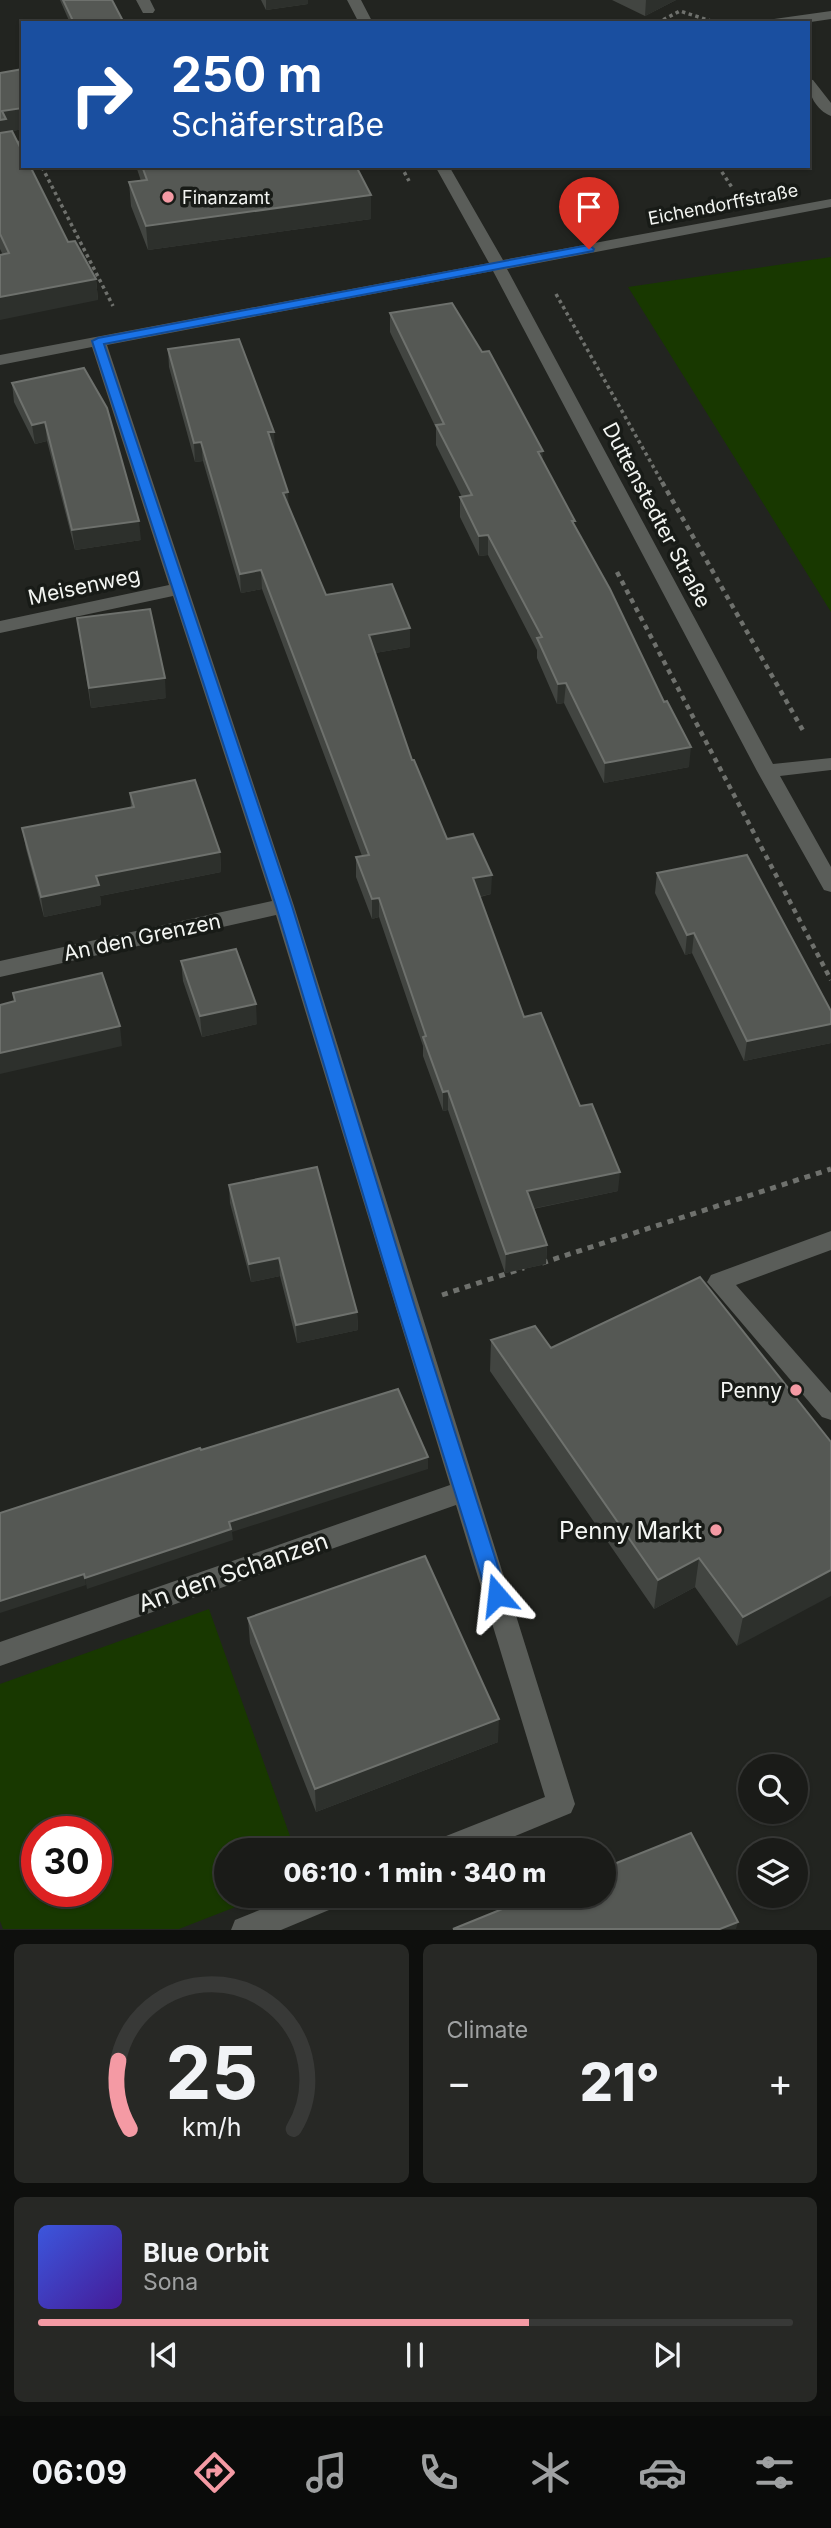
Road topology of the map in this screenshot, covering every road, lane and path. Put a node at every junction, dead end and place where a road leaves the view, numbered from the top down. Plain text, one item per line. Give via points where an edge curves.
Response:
1 (354, 0) edge
2 (831, 15) edge
3 (365, 21) edge
4 (661, 21) edge
5 (711, 21) edge
6 (788, 21) edge
7 (810, 86) edge
8 (831, 112) edge
9 (21, 144) edge
10 (0, 148) edge
11 (42, 168) edge
12 (443, 168) edge
13 (831, 203) edge
14 (498, 266) junction
15 (555, 292) dead end
16 (128, 335) junction
17 (98, 341) junction
18 (0, 360) edge
19 (178, 589) junction
20 (0, 627) edge
21 (827, 764) edge
22 (767, 771) junction
23 (831, 885) edge
24 (284, 906) junction
25 (0, 969) edge
26 (831, 1169) edge
27 (831, 1240) edge
28 (538, 1264) edge
29 (525, 1268) edge
30 (406, 1307) junction
31 (831, 1410) edge
32 (466, 1490) junction
33 (0, 1654) edge
34 (476, 1838) edge
35 (299, 1908) edge
36 (245, 1930) edge

1 - 3 street
2 - 6 street
4 - 5 path via 680,11
7 - 8 street
9 - 10 street
11 - 16 path
12 - 14 street, Duttenstedter Straße
13 - 14 street, Eichendorffstraße
14 - 16 street, Eichendorffstraße
14 - 22 street, Duttenstedter Straße
15 - 21 path
16 - 17 street, Eichendorffstraße
17 - 18 street, Eichendorffstraße
17 - 19 street
19 - 20 street, Meisenweg
19 - 24 street
21 - 22 street
22 - 23 street, Duttenstedter Straße
24 - 25 street, An den Grenzen
24 - 30 street
26 - 28 path
27 - 31 street via 719,1282
29 - 30 path
30 - 32 street
32 - 33 street, An den Schanzen
32 - 34 street via 561,1804
35 - 36 street

